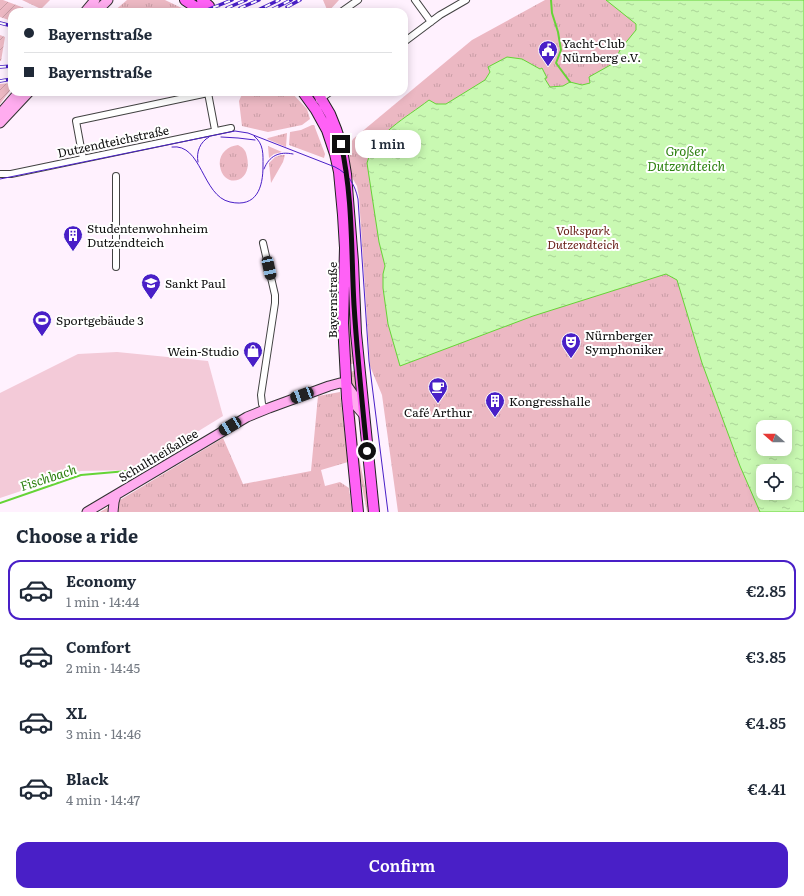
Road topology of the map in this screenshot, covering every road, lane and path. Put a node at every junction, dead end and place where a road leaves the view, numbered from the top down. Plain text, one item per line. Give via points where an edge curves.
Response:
1 (95, 0) edge
2 (108, 0) edge
3 (185, 0) edge
4 (358, 0) edge
5 (415, 0) edge
6 (466, 0) edge
7 (203, 5) tunnel mouth
8 (88, 8) edge
9 (100, 8) edge
10 (347, 8) edge
11 (430, 22) junction
12 (408, 39) edge
13 (16, 96) edge
14 (25, 96) edge
15 (196, 96) edge
16 (210, 96) edge
17 (305, 96) edge
18 (318, 96) edge
19 (320, 96) edge
20 (312, 104) junction
21 (0, 114) edge
22 (0, 123) edge
23 (231, 128) dead end
24 (215, 130) junction
25 (83, 159) junction
26 (0, 174) edge
27 (116, 176) dead end
28 (263, 243) dead end
29 (116, 267) dead end
30 (346, 384) junction
31 (265, 409) junction
32 (364, 415) junction
33 (116, 494) junction
34 (87, 512) edge
35 (113, 512) edge
36 (358, 512) edge
37 (374, 512) edge

1 - 8 main road
2 - 9 main road
3 - 7 main road
4 - 10 street
5 - 11 street
6 - 11 street
11 - 12 street
13 - 21 main road
14 - 22 main road
15 - 25 street via 76,121
16 - 24 street
17 - 20 main road, Bayernstraße
18 - 20 street
19 - 32 main road, Bayernstraße via 338,134 346,174
20 - 30 main road, Bayernstraße via 330,136 339,176 345,248 343,317
23 - 24 street, Dutzendteichstraße
24 - 25 street, Dutzendteichstraße
25 - 26 street, Dutzendteichstraße
27 - 29 street
28 - 31 street via 275,295 261,395
30 - 31 main road, Schultheißallee via 329,386
30 - 32 main road via 356,397 357,407
30 - 36 main road, Bayernstraße
31 - 33 main road, Schultheißallee via 230,426
32 - 37 main road, Bayernstraße
33 - 34 main road, Schultheißallee
33 - 35 main road

